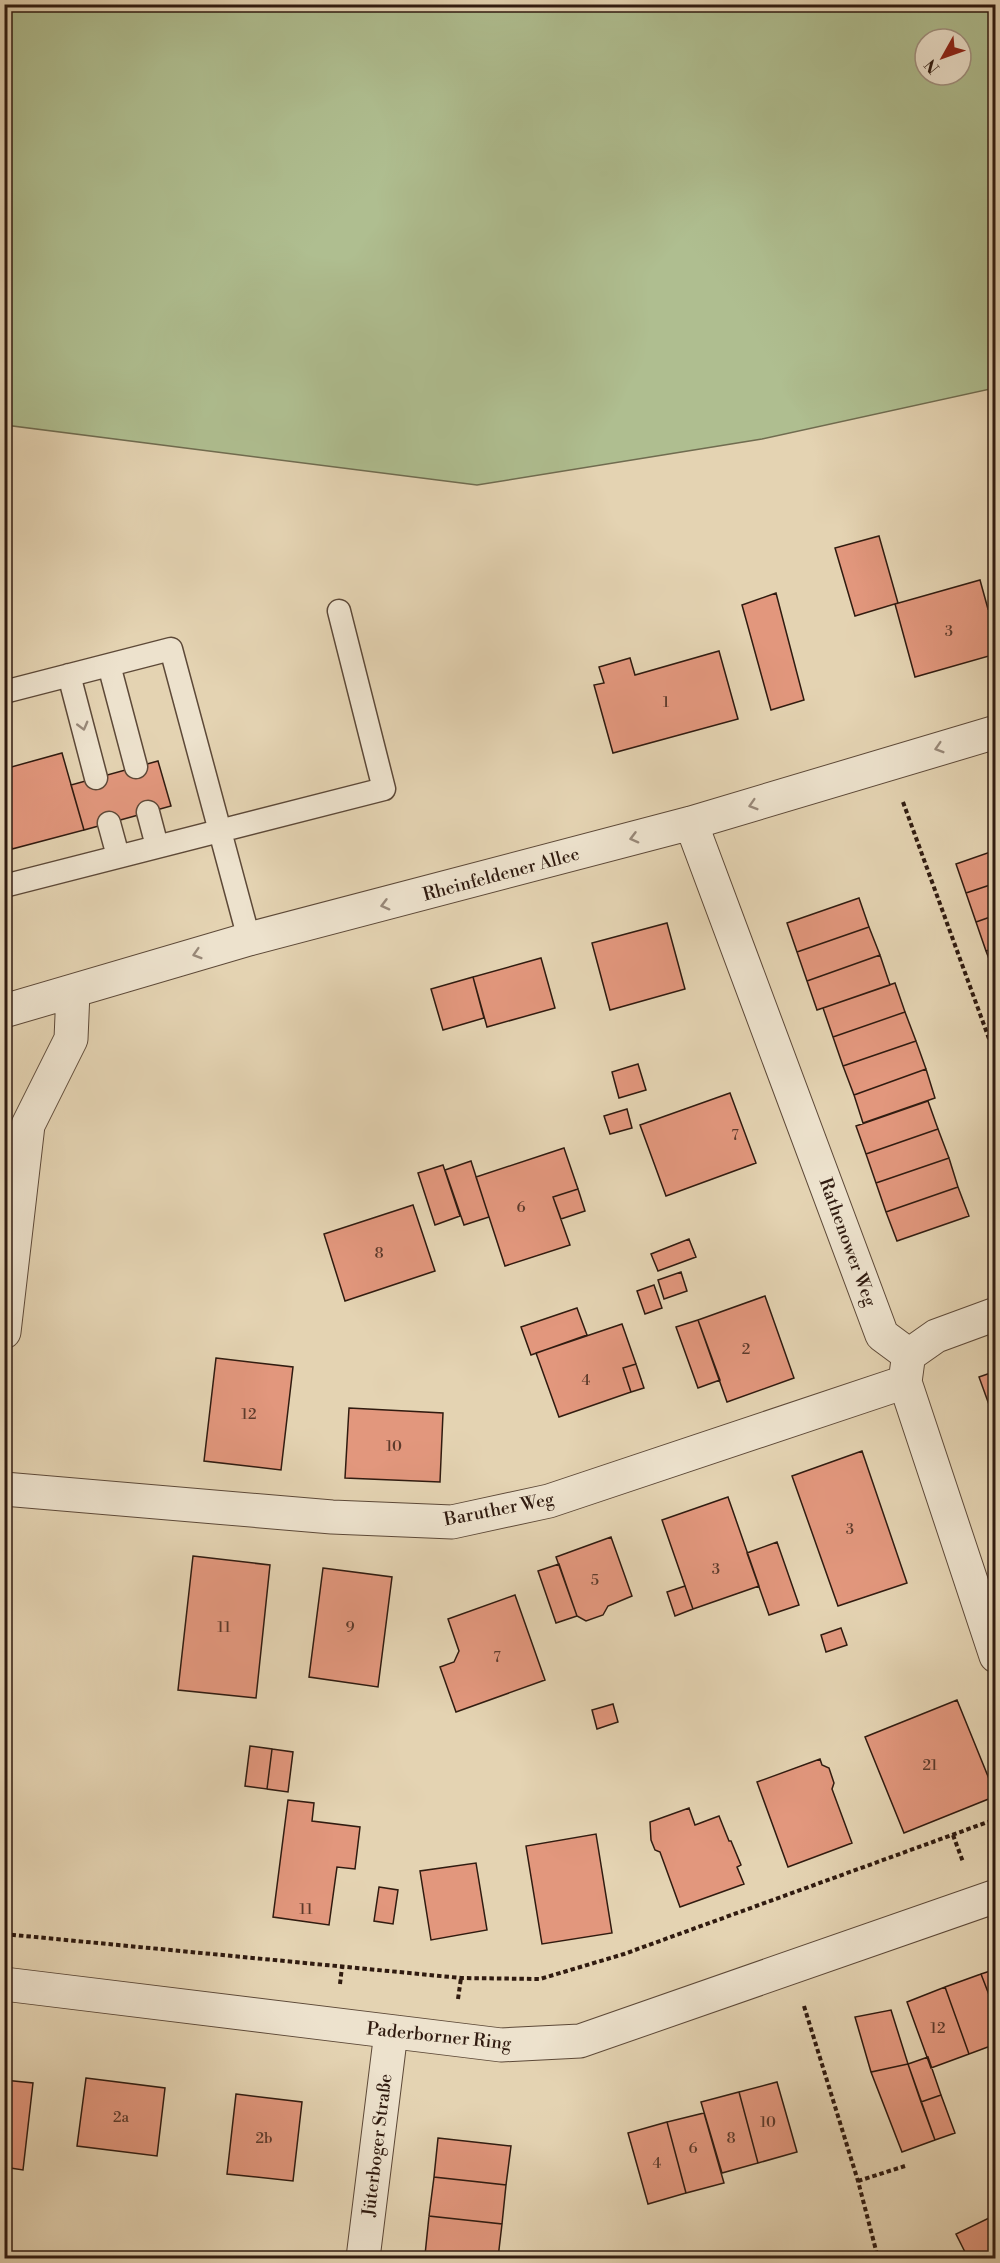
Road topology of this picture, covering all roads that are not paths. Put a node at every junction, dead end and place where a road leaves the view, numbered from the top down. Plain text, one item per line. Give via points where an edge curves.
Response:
1 (339, 611) dead end
2 (109, 665) junction
3 (69, 675) junction
4 (4, 692) edge
5 (996, 732) edge
6 (136, 767) dead end
7 (96, 778) dead end
8 (148, 812) dead end
9 (109, 823) dead end
10 (691, 823) junction
11 (220, 829) junction
12 (157, 846) junction
13 (117, 856) junction
14 (4, 886) edge
15 (249, 939) junction
16 (73, 992) junction
17 (4, 1011) edge
18 (996, 1314) edge
19 (4, 1332) edge
20 (907, 1368) junction
21 (4, 1489) edge
22 (996, 1656) edge
23 (996, 1896) edge
24 (4, 1984) edge
25 (391, 2032) junction
26 (363, 2259) edge

1 - 11 lane via 384,789
2 - 3 lane
2 - 6 lane
2 - 11 lane via 171,649
3 - 4 lane
3 -> 7 lane
5 -> 10 street, Rheinfeldener Allee
8 - 12 lane
9 - 13 lane
10 -> 15 street, Rheinfeldener Allee
10 - 20 street, Rathenower Weg via 882,1335
11 - 12 lane
11 - 15 lane
12 - 13 lane
13 - 14 lane
15 -> 16 street, Rheinfeldener Allee
16 - 17 street, Rheinfeldener Allee
16 - 19 street via 72,1039 28,1125
18 - 20 street, Baruther Weg via 936,1336
20 - 21 street, Baruther Weg via 549,1501 453,1522 332,1518
20 - 22 street
23 - 25 street, Paderborner Ring via 580,2042 501,2045
24 - 25 street, Paderborner Ring
25 - 26 street, Jüterboger Straße

